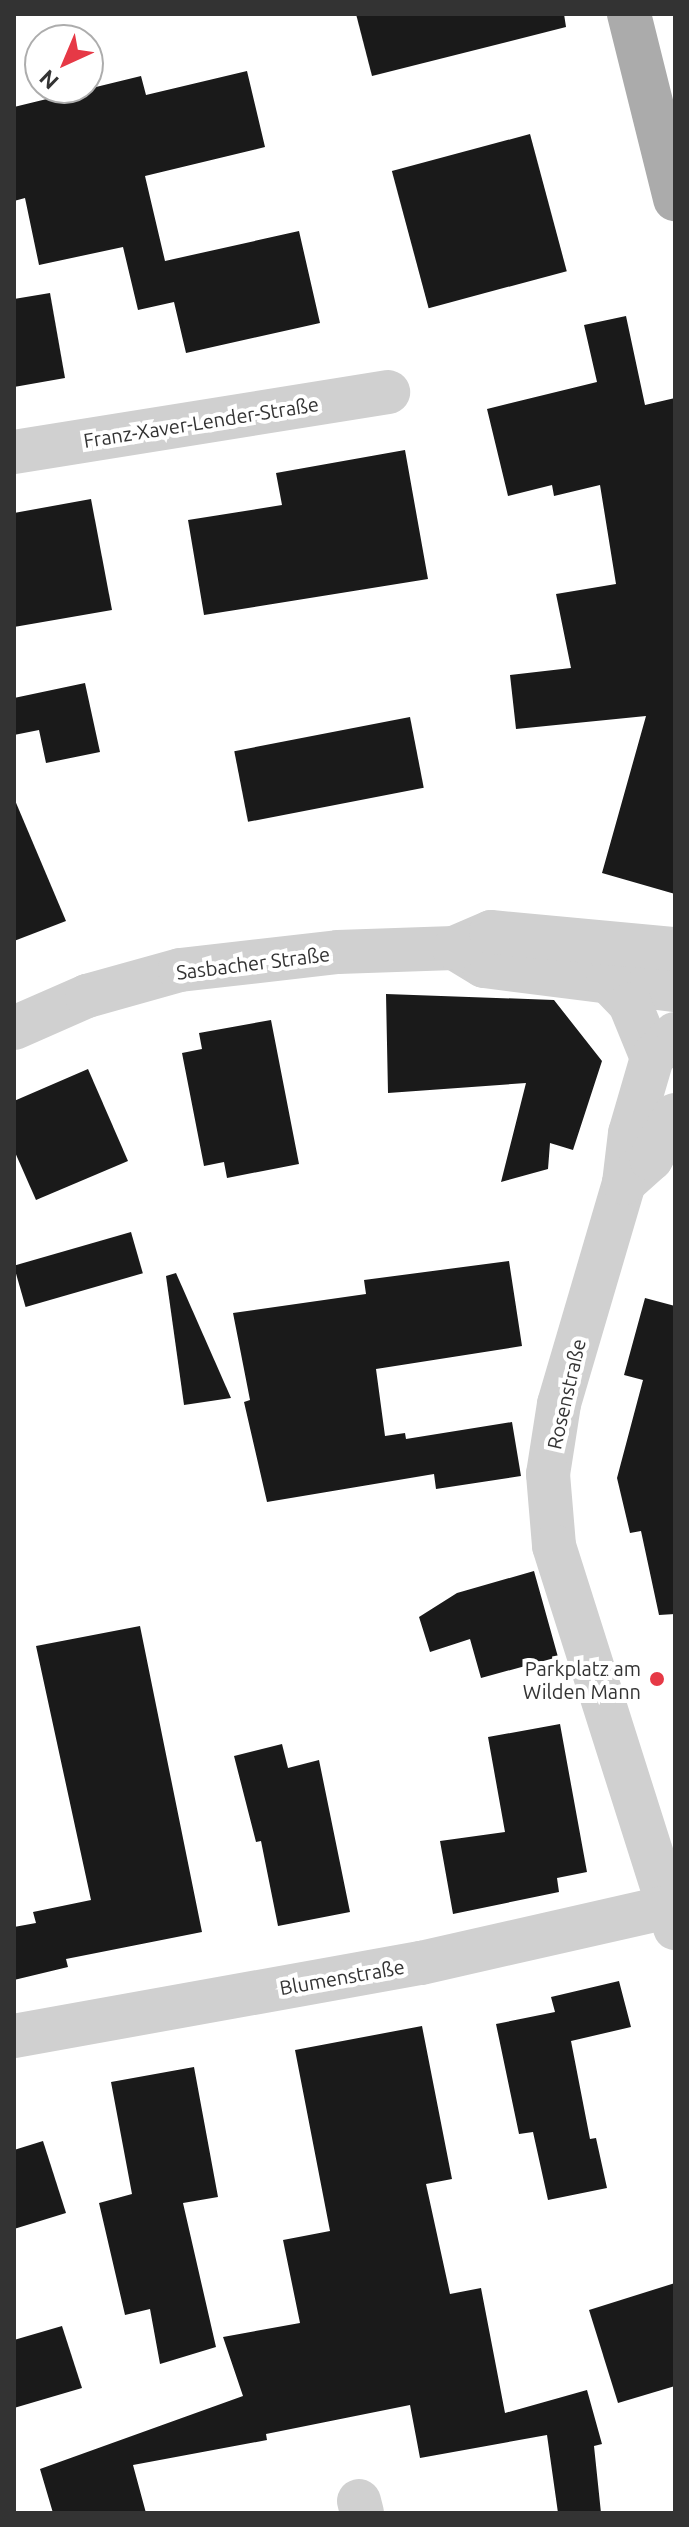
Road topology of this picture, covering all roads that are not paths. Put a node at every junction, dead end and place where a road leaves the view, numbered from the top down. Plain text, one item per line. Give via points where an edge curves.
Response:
1 (629, 14) edge
2 (675, 199) edge
3 (388, 392) dead end
4 (14, 452) edge
5 (454, 948) junction
6 (675, 949) edge
7 (608, 981) junction
8 (675, 990) edge
9 (14, 1028) edge
10 (663, 1046) edge
11 (675, 1115) edge
12 (624, 1183) junction
13 (672, 1918) edge
14 (14, 2036) edge

1 - 2 main road
3 - 4 street, Franz-Xaver-Lender-Straße
5 - 6 street, Sasbacher Straße via 491,932
5 - 7 street, Sasbacher Straße via 484,966
5 - 9 street, Sasbacher Straße via 338,952 180,970 87,996
7 - 8 street, Sasbacher Straße
7 - 10 street
10 - 12 street, Rosenstraße via 630,1133
11 - 12 street via 651,1159
12 - 13 street, Rosenstraße via 559,1404 548,1474 554,1546
13 - 14 street, Blumenstraße

